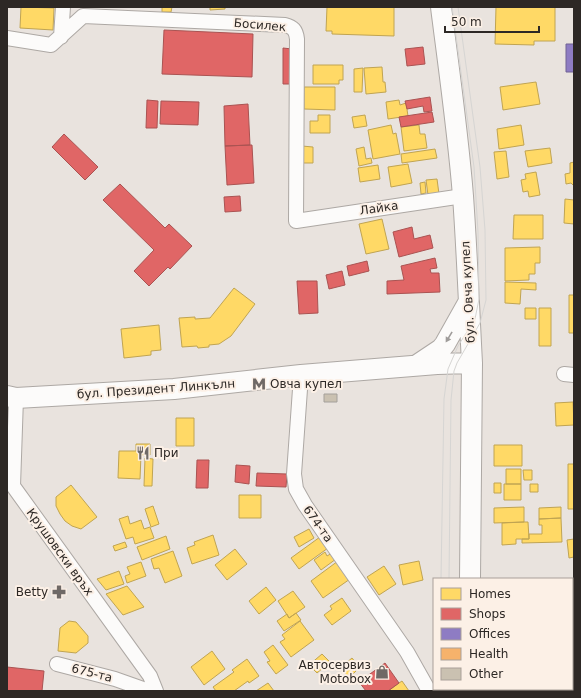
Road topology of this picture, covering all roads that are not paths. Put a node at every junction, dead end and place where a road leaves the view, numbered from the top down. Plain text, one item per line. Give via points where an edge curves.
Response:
1 (441, 7) edge
2 (63, 11) edge
3 (83, 16) junction
4 (61, 37) junction
5 (7, 38) edge
6 (463, 196) junction
7 (296, 220) joint
8 (468, 303) junction
9 (472, 363) junction
10 (416, 366) junction
11 (301, 375) junction
12 (11, 397) edge
13 (470, 578) edge
14 (57, 664) dead end
15 (149, 691) edge
16 (156, 691) edge
17 (430, 691) edge

1 - 6 main road, бул. Овча купел
2 - 3 street, Босилек
2 - 4 street
3 - 4 street
3 - 7 street, Босилек via 290,26 297,38
4 - 5 street via 51,45
6 - 7 street, Лайка
6 - 8 main road, бул. Овча купел
8 - 9 main road, бул. Овча купел
8 -> 10 main road via 441,349
9 - 10 main road, бул. Президент Линкълн
9 - 13 main road, бул. Овча купел
10 - 11 main road, бул. Президент Линкълн
11 - 12 main road, бул. Президент Линкълн via 174,389
11 - 17 street, 674-та via 294,474 296,489 407,652
12 - 16 street, Крушовски връх via 12,486 150,676
14 - 15 street, 675-та via 115,678

